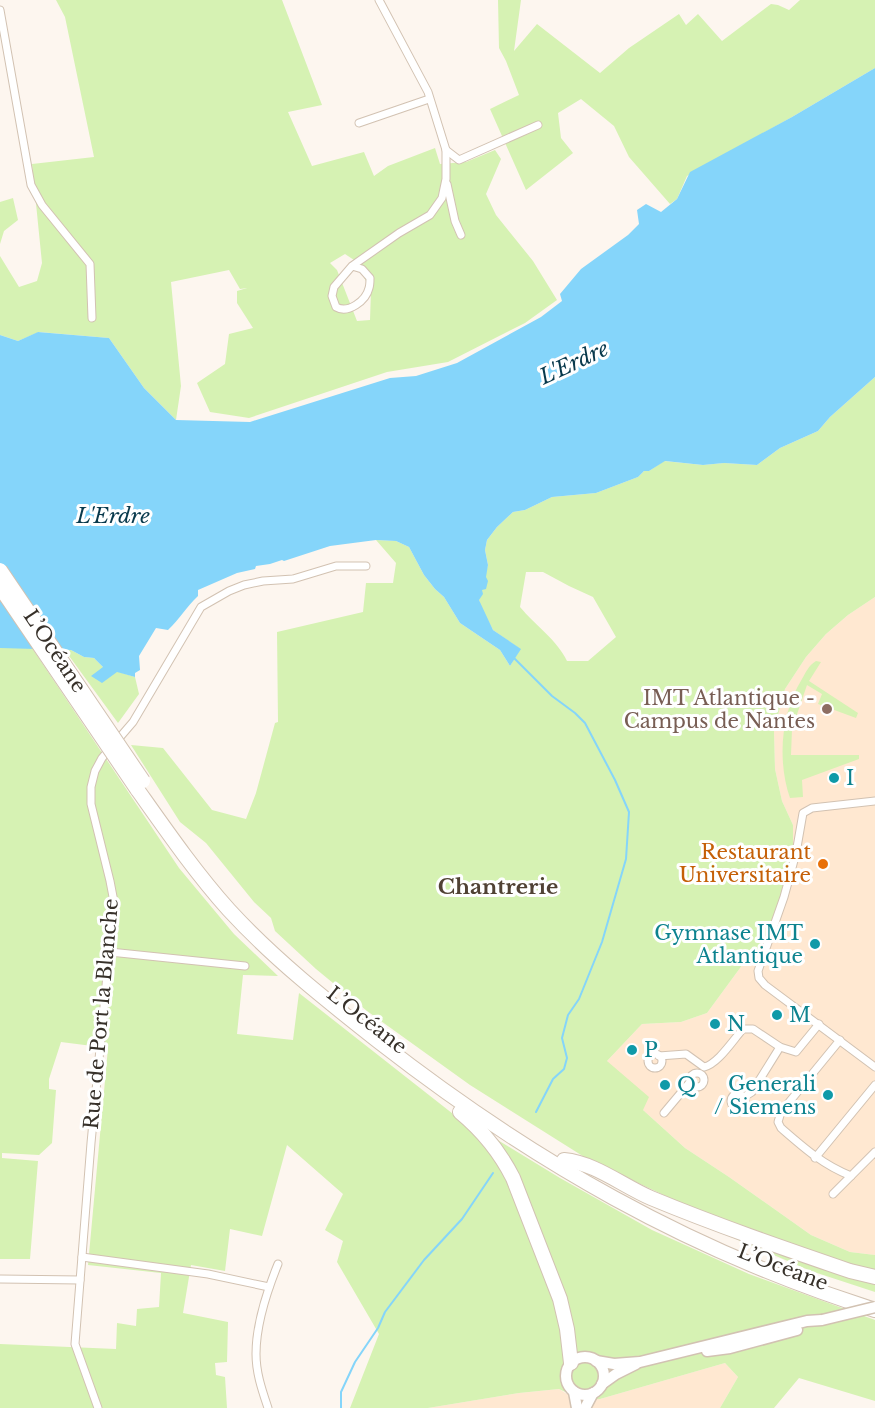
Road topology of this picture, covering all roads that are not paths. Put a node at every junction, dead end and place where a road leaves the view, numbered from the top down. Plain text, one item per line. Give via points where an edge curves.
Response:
1 (379, 0) edge
2 (0, 10) edge
3 (429, 99) junction
4 (359, 123) dead end
5 (538, 125) dead end
6 (446, 150) junction
7 (446, 179) junction
8 (461, 235) dead end
9 (352, 266) junction
10 (92, 318) dead end
11 (366, 567) dead end
12 (0, 570) edge
13 (0, 587) edge
14 (140, 785) junction
15 (875, 801) edge
16 (110, 952) junction
17 (245, 966) dead end
18 (819, 1024) junction
19 (840, 1040) junction
20 (780, 1047) junction
21 (659, 1056) dead end
22 (704, 1066) junction
23 (875, 1066) edge
24 (700, 1075) junction
25 (426, 1078) junction
26 (690, 1082) junction
27 (875, 1085) edge
28 (744, 1097) dead end
29 (664, 1113) dead end
30 (875, 1152) edge
31 (815, 1158) junction
32 (564, 1160) junction
33 (851, 1176) junction
34 (833, 1194) dead end
35 (82, 1257) junction
36 (278, 1263) dead end
37 (875, 1277) edge
38 (0, 1279) edge
39 (80, 1280) junction
40 (269, 1287) junction
41 (875, 1300) edge
42 (875, 1308) edge
43 (596, 1361) junction
44 (640, 1362) junction
45 (571, 1363) junction
46 (602, 1384) junction
47 (574, 1392) junction
48 (593, 1393) junction
49 (98, 1408) edge
50 (268, 1408) edge
51 (577, 1408) edge
52 (585, 1408) edge

1 - 3 street
2 - 10 street via 31,185 42,205 90,264
3 - 4 street
3 - 6 street
5 - 6 street via 459,160
6 - 7 street
7 - 8 street
7 - 9 street via 442,198 430,215
9 - 9 street via 333,287 336,308 341,310 362,301 369,288 370,278 362,269
11 - 16 street, Rue de Port la Blanche via 336,566 302,577 244,585 201,607 133,722 95,771 91,804 114,902
12 - 14 highway, L’Océane, bridge
13 - 14 highway, L’Océane, bridge
14 - 25 highway, L’Océane via 203,879 263,945
14 - 32 highway, L’Océane via 221,887 289,956 450,1084
15 - 18 street via 810,808 803,813 790,875 758,971 770,989
16 - 17 street
16 - 35 street, Rue de Port la Blanche
18 - 19 street
18 - 20 street via 796,1052
19 - 23 street
19 - 31 street via 779,1116 781,1128
20 - 22 street via 753,1029 743,1029 715,1062
20 - 28 street via 752,1092
21 - 22 street via 686,1054
22 - 24 street
24 - 26 street via 693,1075
24 - 26 street via 704,1080 701,1086 694,1087
25 - 42 highway, L’Océane via 525,1147 628,1207 763,1270
25 - 45 highway via 434,1091 487,1137 510,1170 560,1299
26 - 29 street
27 - 31 street
30 - 33 street
31 - 33 street
32 - 37 highway via 579,1161 644,1195 703,1219
32 - 41 highway, L’Océane via 707,1236 803,1276
33 - 34 street
35 - 39 street, Rue de Port la Blanche
35 - 40 street via 208,1274
36 - 40 street
38 - 39 street
39 - 49 street, Rue de Port la Blanche via 75,1344
40 - 50 street via 256,1354
42 - 44 street, bridge
43 - 44 street
43 - 45 street via 584,1357
43 - 46 street via 603,1371
44 - 46 street
45 - 47 street via 566,1379
46 - 48 street
47 - 48 street
47 - 51 street
48 - 52 street

